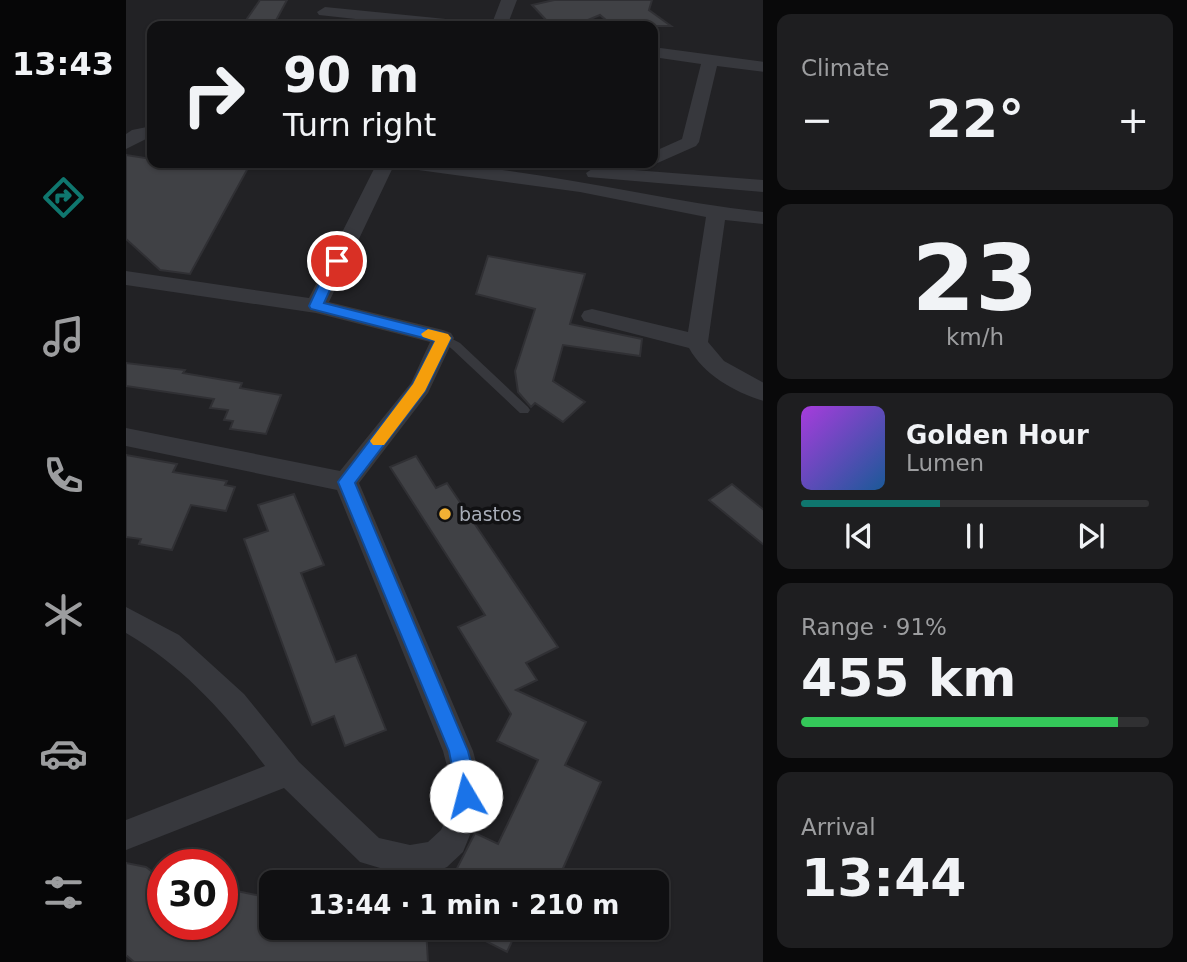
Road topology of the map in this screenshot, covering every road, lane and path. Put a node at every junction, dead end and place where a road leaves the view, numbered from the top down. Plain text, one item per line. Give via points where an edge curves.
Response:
1 (509, 0) edge
2 (325, 12) dead end
3 (416, 21) edge
4 (501, 21) edge
5 (658, 52) edge
6 (710, 60) junction
7 (763, 67) edge
8 (147, 132) edge
9 (126, 143) edge
10 (658, 157) edge
11 (384, 168) edge
12 (458, 168) edge
13 (564, 168) edge
14 (622, 168) edge
15 (580, 181) junction
16 (763, 186) edge
17 (716, 213) junction
18 (763, 218) edge
19 (126, 278) edge
20 (316, 306) junction
21 (592, 316) dead end
22 (443, 338) junction
23 (697, 342) junction
24 (763, 392) edge
25 (524, 410) dead end
26 (126, 437) edge
27 (346, 482) junction
28 (126, 619) edge
29 (288, 772) junction
30 (126, 835) edge

1 - 4 street
2 - 3 street
5 - 6 street
6 - 7 street
6 - 10 street via 690,142
8 - 9 street
11 - 20 street
12 - 15 street
13 - 15 street
14 - 15 street
15 - 16 street
15 - 17 street
17 - 18 street
17 - 23 street
19 - 20 street
20 - 22 street
21 - 23 street
22 - 25 lane
22 - 27 street via 419,387
23 - 24 street via 711,363
26 - 27 street
27 - 29 street via 458,751 466,781 465,810 452,841 436,856 410,860 371,851
28 - 29 street via 169,644 234,703
29 - 30 street

